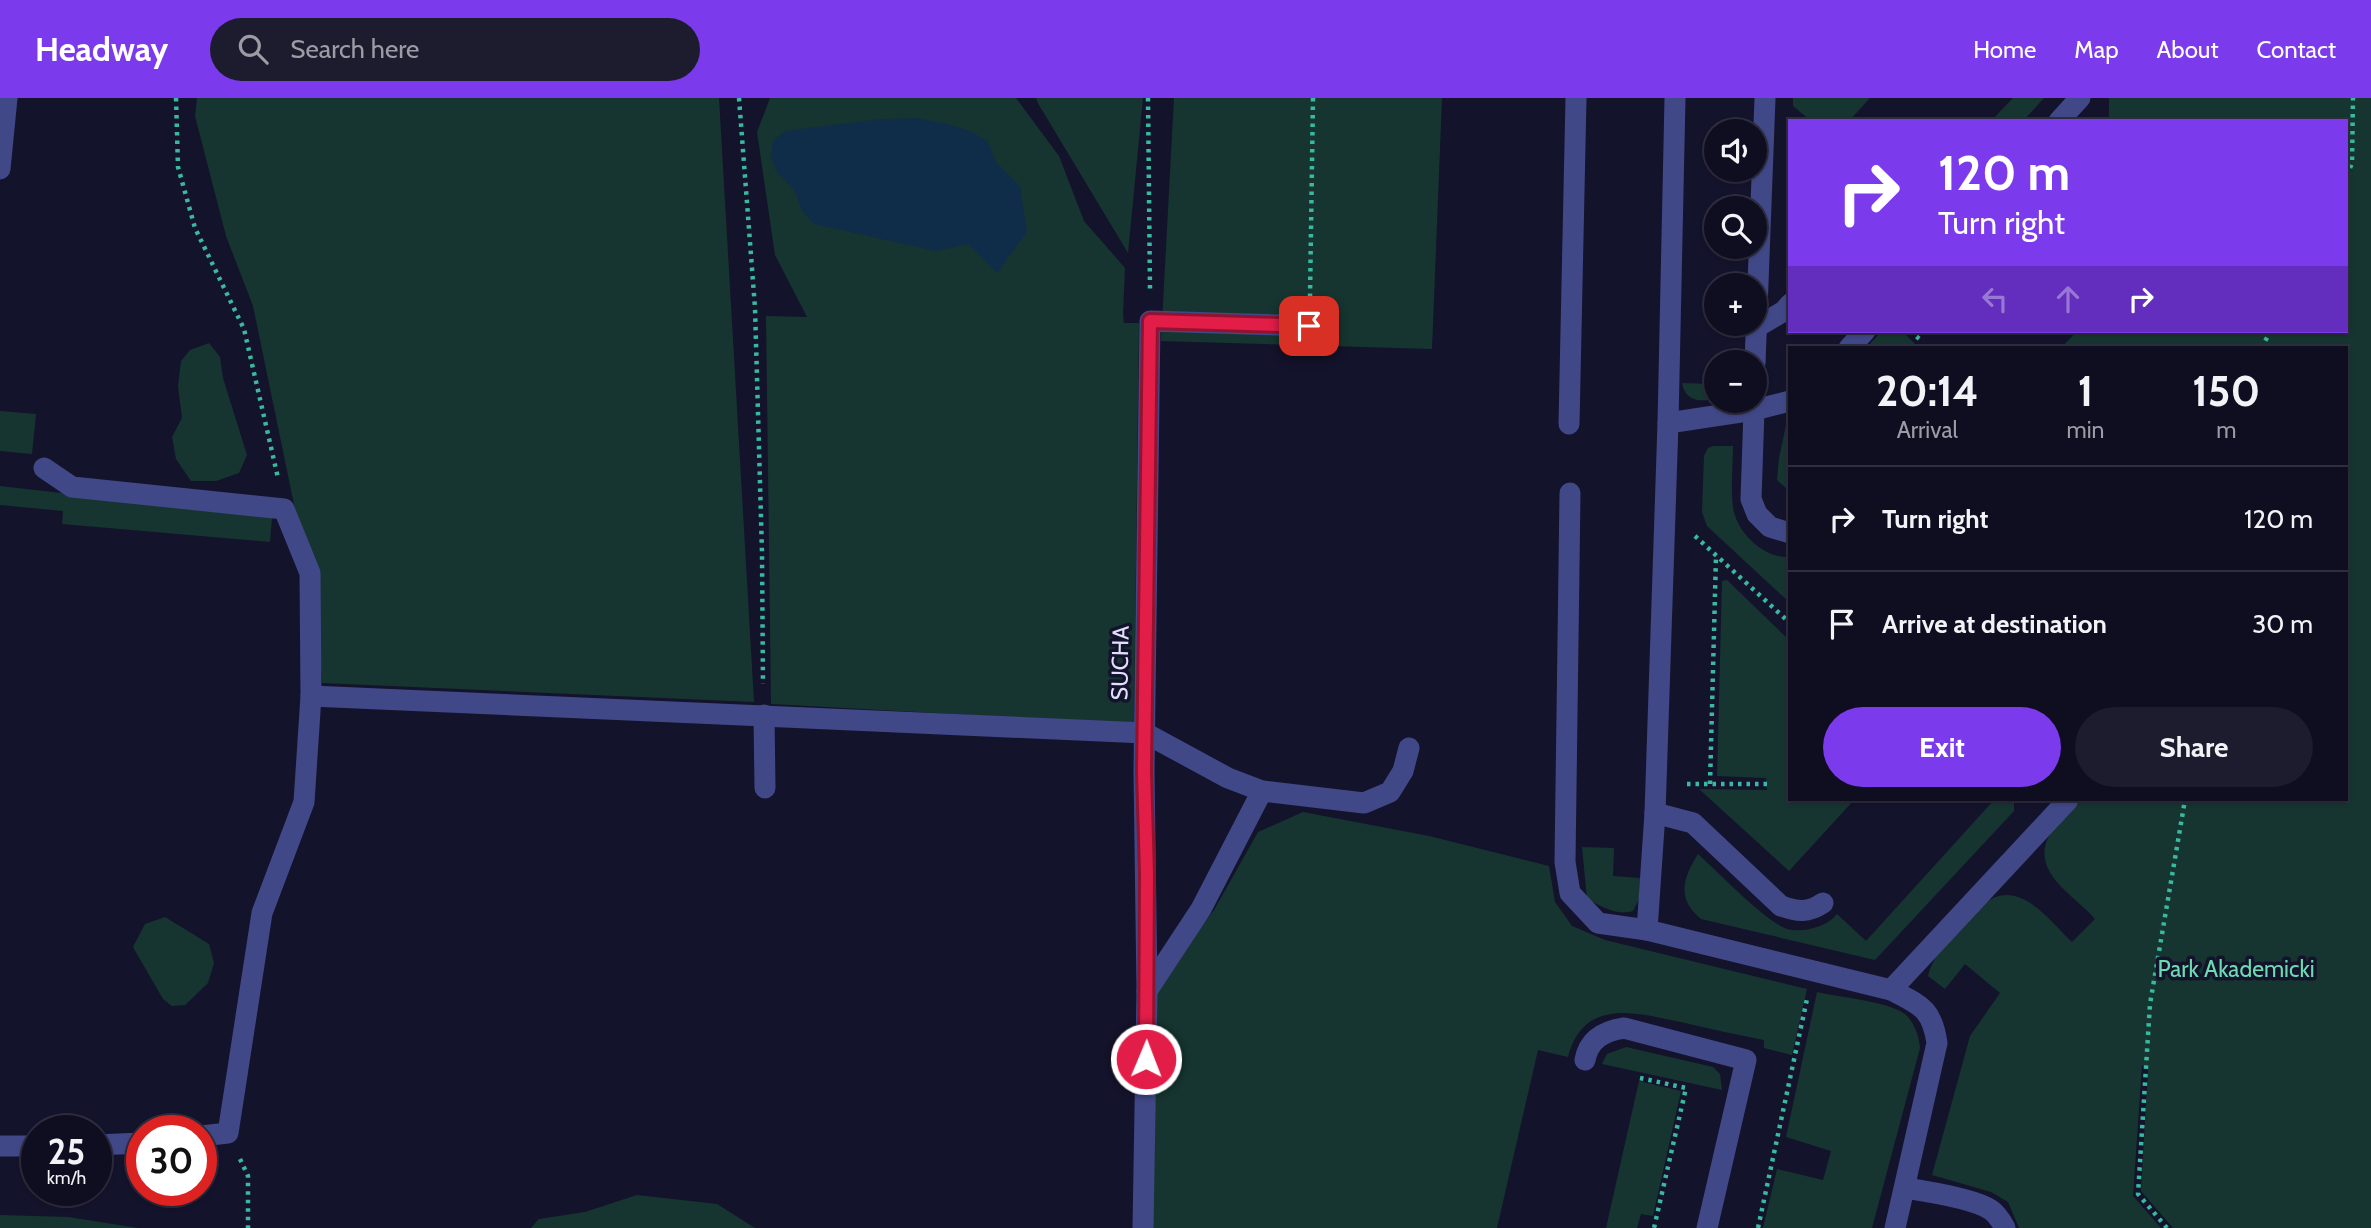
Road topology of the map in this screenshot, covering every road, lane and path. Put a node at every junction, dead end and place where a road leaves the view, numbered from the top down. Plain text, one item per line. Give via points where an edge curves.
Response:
1 (7, 98) edge
2 (176, 98) edge
3 (739, 98) edge
4 (1149, 98) edge
5 (1313, 98) edge
6 (1576, 98) edge
7 (1675, 98) edge
8 (1765, 98) edge
9 (2080, 98) edge
10 (2353, 98) edge
11 (2061, 119) edge
12 (0, 169) edge
13 (2348, 173) edge
14 (1758, 273) edge
15 (1788, 306) edge
16 (1150, 321) junction
17 (1767, 321) edge
18 (1309, 326) joint
19 (1863, 333) edge
20 (1912, 333) edge
21 (1923, 342) dead end
22 (1851, 346) edge
23 (1788, 401) edge
24 (1767, 404) edge
25 (1716, 413) edge
26 (1754, 413) edge
27 (1668, 423) junction
28 (1569, 425) dead end
29 (44, 468) dead end
30 (1570, 493) dead end
31 (284, 509) junction
32 (1788, 532) edge
33 (1716, 555) dead end
34 (311, 696) junction
35 (764, 715) junction
36 (1145, 733) junction
37 (1409, 748) dead end
38 (1710, 784) dead end
39 (765, 789) dead end
40 (1262, 791) junction
41 (2067, 801) edge
42 (2185, 801) edge
43 (1655, 813) junction
44 (1824, 903) dead end
45 (1647, 930) junction
46 (1813, 971) junction
47 (1891, 989) junction
48 (1147, 990) junction
49 (1584, 1060) dead end
50 (1640, 1078) dead end
51 (228, 1133) junction
52 (217, 1134) edge
53 (0, 1146) edge
54 (21, 1146) edge
55 (1905, 1188) junction
56 (248, 1228) edge
57 (1143, 1228) edge
58 (1654, 1228) edge
59 (1707, 1228) edge
60 (1758, 1228) edge
61 (1895, 1228) edge
62 (2005, 1228) edge
63 (2167, 1228) edge

1 - 12 street
2 - 31 path via 178,167 195,228 244,328
3 - 35 path via 755,308
4 - 16 path
5 - 18 path
6 - 28 street
7 - 27 street
8 - 14 street
9 - 11 street
10 - 13 path
15 - 17 street
16 - 18 street
16 - 36 street, SUCHA
19 - 22 street
20 - 21 path
23 - 24 street
25 - 27 street
26 - 32 street via 1751,499 1770,527
27 - 43 street
29 - 31 street via 72,487
30 - 45 street via 1565,862 1570,893 1598,923
31 - 34 street via 310,573
33 - 38 path
34 - 35 street
34 - 51 street via 304,802 262,913
35 - 36 street
35 - 39 street
36 - 40 street
36 - 48 street, SUCHA
37 - 40 street via 1403,771 1390,792 1364,803
40 - 48 street via 1201,909
41 - 47 street
42 - 63 path via 2150,1003 2138,1194
43 - 44 street via 1693,823 1781,906 1797,912
43 - 45 street
45 - 46 street
46 - 47 street
46 - 60 path
47 - 55 street via 1923,1007 1935,1027 1937,1043
48 - 57 street, SUCHA
49 - 59 street via 1598,1036 1624,1028 1746,1060
50 - 58 path via 1686,1088
51 - 52 street
51 - 56 path via 248,1175
53 - 54 street
55 - 61 street
55 - 62 street via 1990,1209

